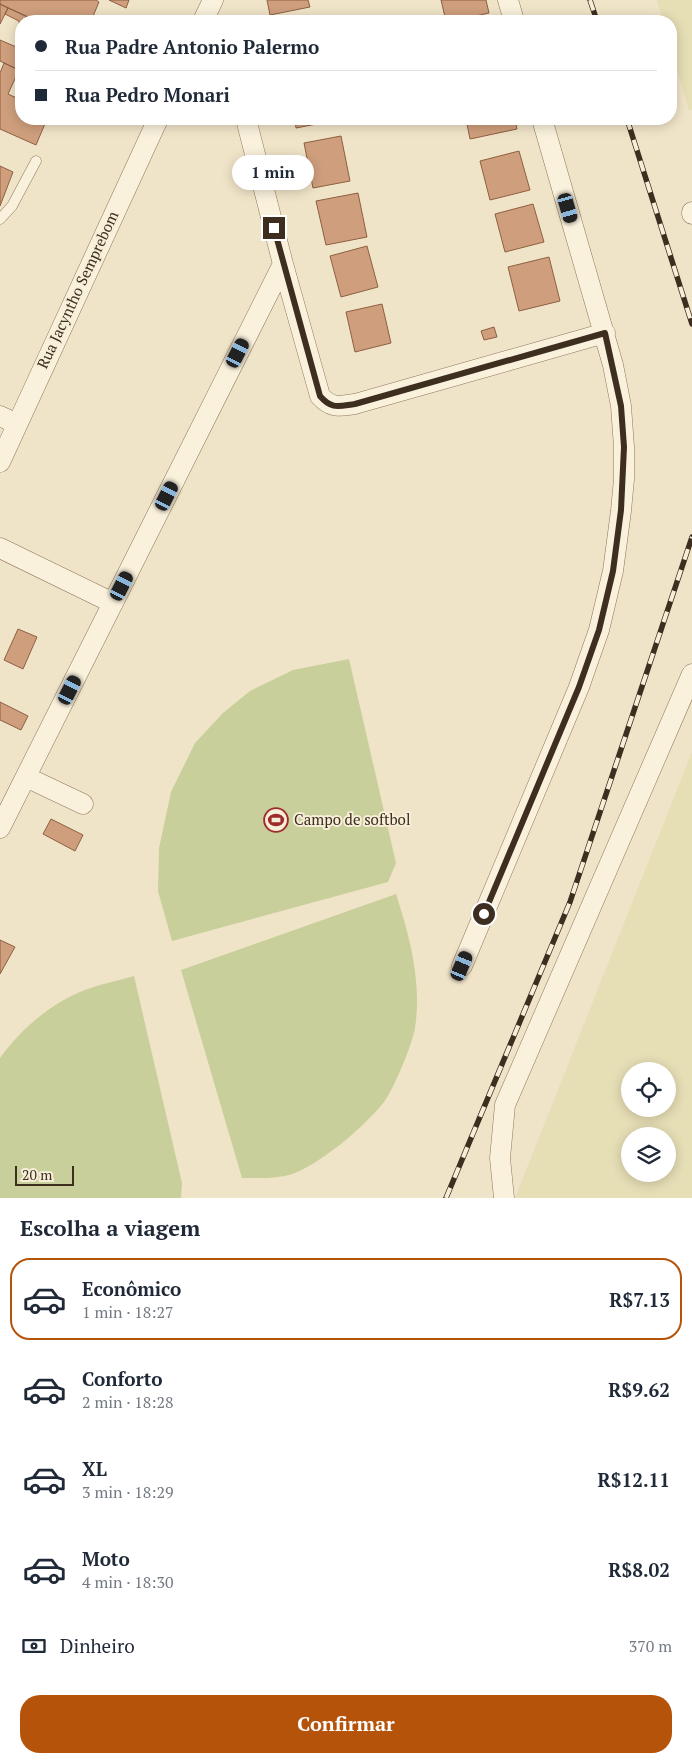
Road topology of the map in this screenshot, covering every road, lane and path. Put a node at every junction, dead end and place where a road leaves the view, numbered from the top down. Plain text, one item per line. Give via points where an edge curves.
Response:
1 (214, 0) edge
2 (508, 0) edge
3 (206, 15) edge
4 (218, 15) edge
5 (512, 15) edge
6 (155, 125) edge
7 (248, 125) edge
8 (544, 125) edge
9 (36, 161) dead end
10 (0, 219) edge
11 (283, 264) junction
12 (605, 333) junction
13 (9, 420) edge
14 (0, 462) edge
15 (0, 548) edge
16 (113, 603) junction
17 (692, 674) edge
18 (26, 777) junction
19 (83, 804) dead end
20 (0, 828) edge
21 (462, 966) dead end
22 (504, 1198) edge

1 - 3 street
1 - 4 street
2 - 5 street
6 - 13 street, Rua Jacyntho Semprebom
7 - 11 street
8 - 12 street
9 - 10 lane via 12,206
11 - 12 street via 320,396 335,407
11 - 16 street
12 - 21 street via 621,406 624,447 621,510 613,571 599,630 579,687
13 - 14 street, Rua Jacyntho Semprebom
15 - 16 street
16 - 18 street
17 - 22 street via 505,1105 500,1158
18 - 19 street
18 - 20 street

